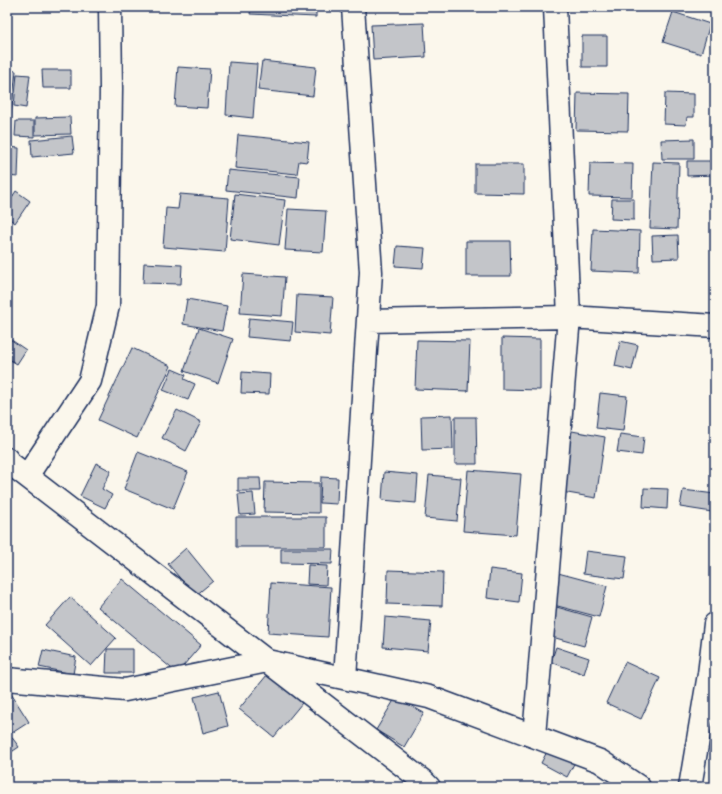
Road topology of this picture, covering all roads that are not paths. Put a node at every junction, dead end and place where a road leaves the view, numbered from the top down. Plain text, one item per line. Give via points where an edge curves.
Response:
1 (110, 7) edge
2 (353, 7) edge
3 (556, 7) edge
4 (569, 317) junction
5 (368, 321) junction
6 (715, 326) edge
7 (7, 459) edge
8 (27, 476) junction
9 (715, 624) edge
10 (267, 661) junction
11 (345, 678) junction
12 (7, 679) edge
13 (534, 736) junction
14 (429, 787) edge
15 (639, 787) edge
16 (690, 787) edge

1 - 8 street via 108,306 90,381
2 - 5 street via 371,272
3 - 4 street
4 - 5 street
4 - 6 street
4 - 13 street
5 - 11 street
7 - 8 street
8 - 10 street
9 - 16 street
10 - 11 street
10 - 12 street via 125,690
10 - 14 street
11 - 13 street via 429,697
13 - 15 street via 600,761

